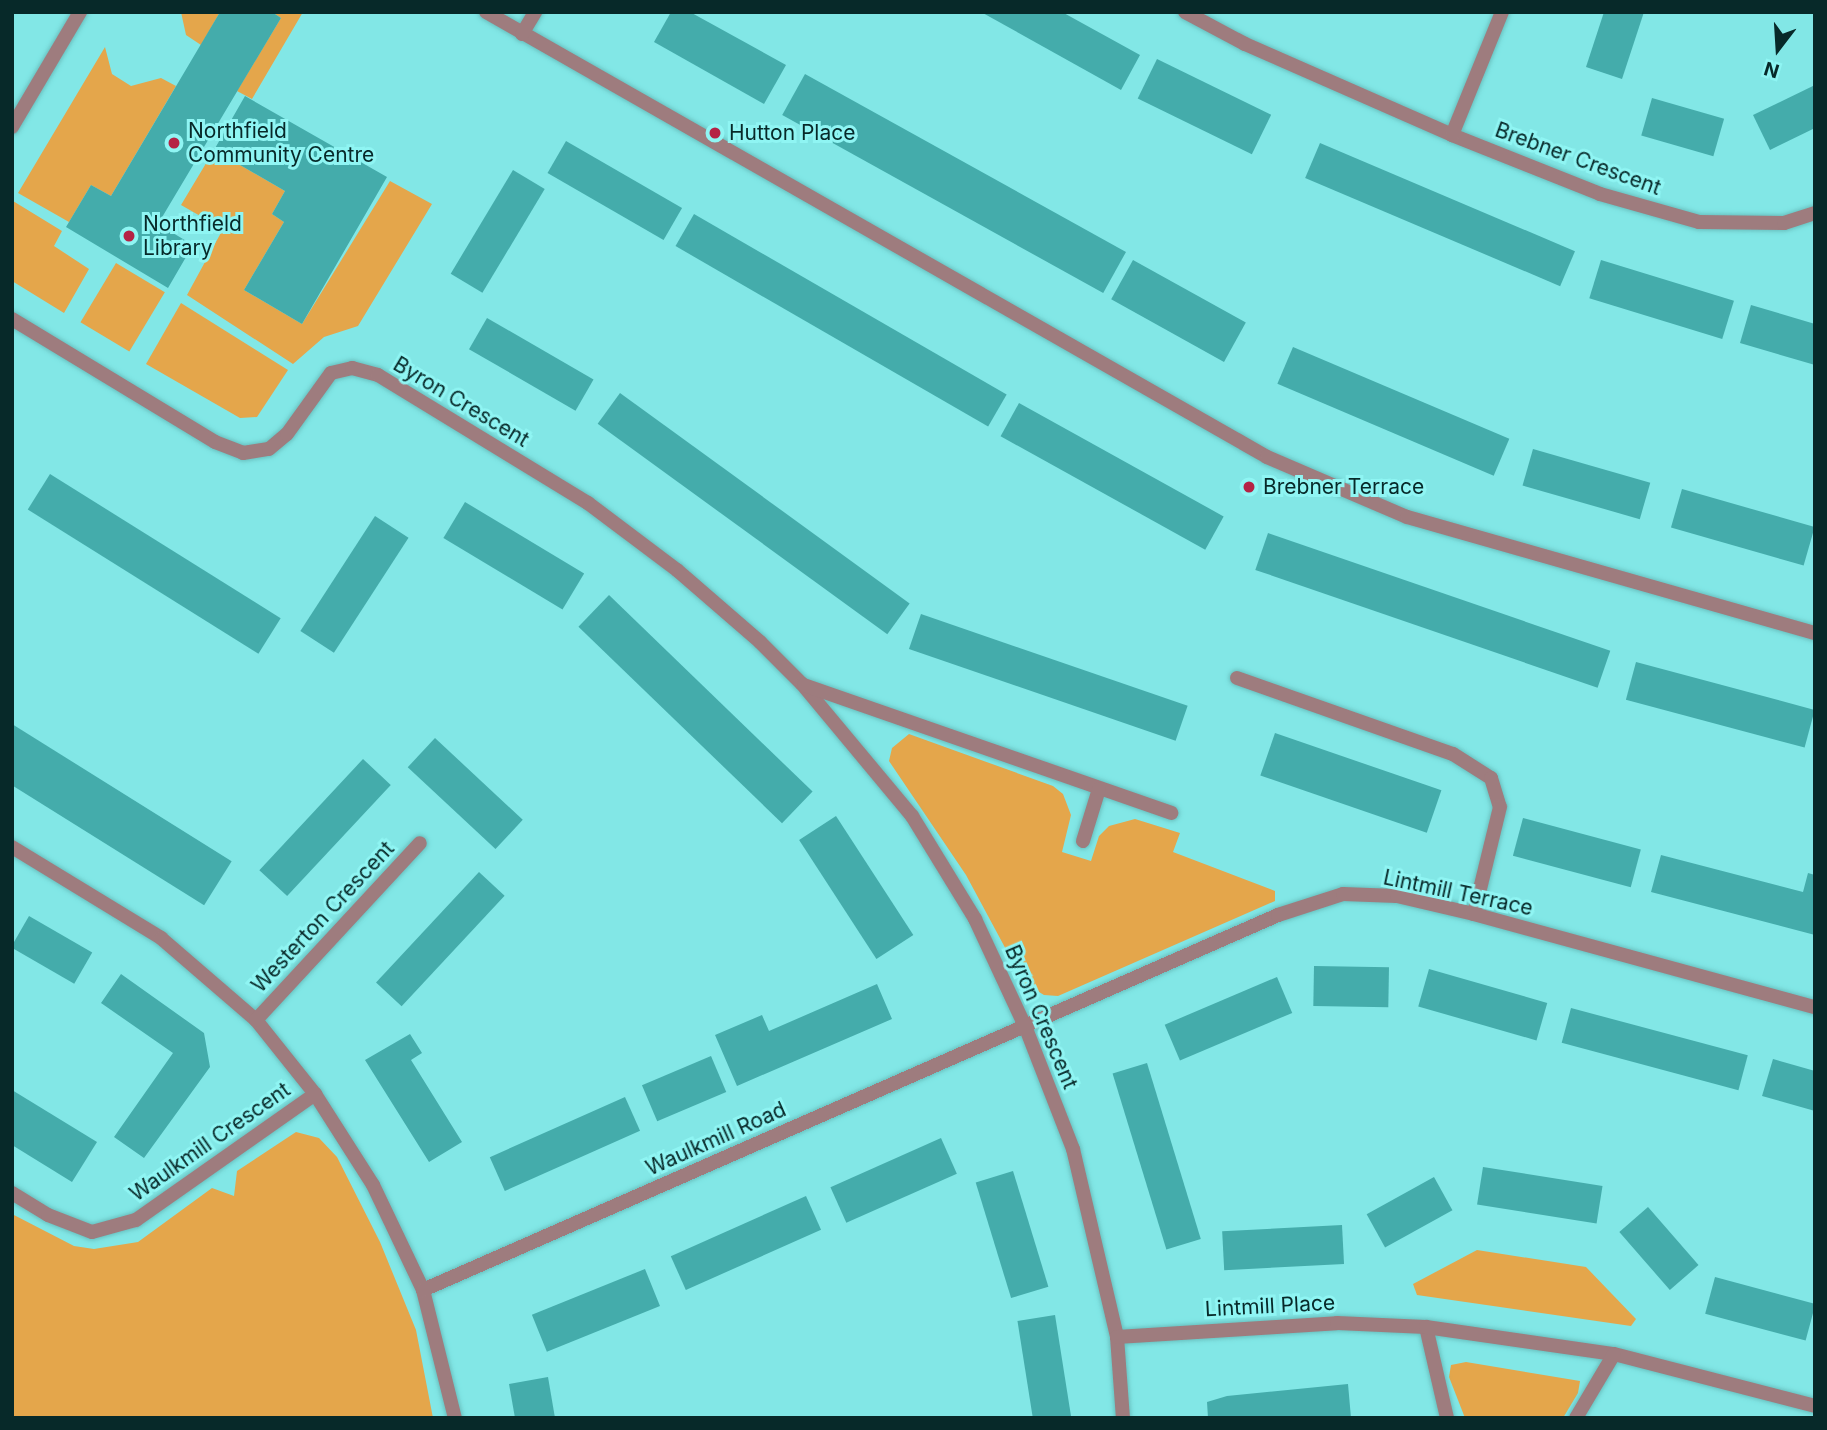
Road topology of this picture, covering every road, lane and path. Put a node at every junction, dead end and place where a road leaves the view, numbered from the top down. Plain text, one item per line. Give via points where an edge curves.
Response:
1 (80, 12) edge
2 (486, 12) edge
3 (535, 12) edge
4 (1185, 12) edge
5 (1503, 12) edge
6 (522, 34) junction
7 (12, 127) edge
8 (1452, 135) junction
9 (1815, 213) edge
10 (12, 319) edge
11 (1815, 634) edge
12 (1237, 678) dead end
13 (802, 684) junction
14 (1099, 789) junction
15 (1171, 813) dead end
16 (1083, 841) dead end
17 (420, 843) dead end
18 (12, 847) edge
19 (1475, 914) junction
20 (1815, 1007) edge
21 (256, 1020) junction
22 (1025, 1026) junction
23 (315, 1094) junction
24 (12, 1193) edge
25 (423, 1290) junction
26 (1426, 1327) junction
27 (1117, 1337) junction
28 (1614, 1354) junction
29 (1815, 1406) edge
30 (455, 1418) edge
31 (1124, 1418) edge
32 (1447, 1418) edge
33 (1576, 1418) edge

1 - 7 street
2 - 6 street
3 - 6 street
4 - 8 street, Brebner Crescent via 1245,44
5 - 8 street
6 - 11 street via 1267,457 1406,517
8 - 9 street, Brebner Crescent via 1600,194 1699,222 1784,223
10 - 13 street, Byron Crescent via 215,442 243,453 269,449 287,434 331,373 352,368 378,375 588,503 677,570
12 - 19 street via 1453,754 1491,778 1500,807
13 - 14 street, Byron Crescent
13 - 22 street, Byron Crescent via 912,816 975,919
14 - 15 street, Byron Crescent
14 - 16 street
17 - 21 street, Westerton Crescent
18 - 21 street, Westerton Crescent via 161,938
19 - 20 street, Lintmill Terrace
19 - 22 street, Lintmill Terrace via 1397,896 1343,894 1278,915
21 - 23 street, Westerton Crescent
22 - 25 street, Waulkmill Road
22 - 27 street, Byron Crescent via 1073,1149
23 - 24 street, Waulkmill Crescent via 136,1220 92,1232 48,1215
23 - 25 street, Westerton Crescent via 373,1185
25 - 30 street, Westerton Crescent
26 - 27 street, Lintmill Place via 1337,1323
26 - 28 street, Lintmill Place
26 - 32 street
27 - 31 street, Byron Crescent
28 - 29 street, Lintmill Place
28 - 33 street

